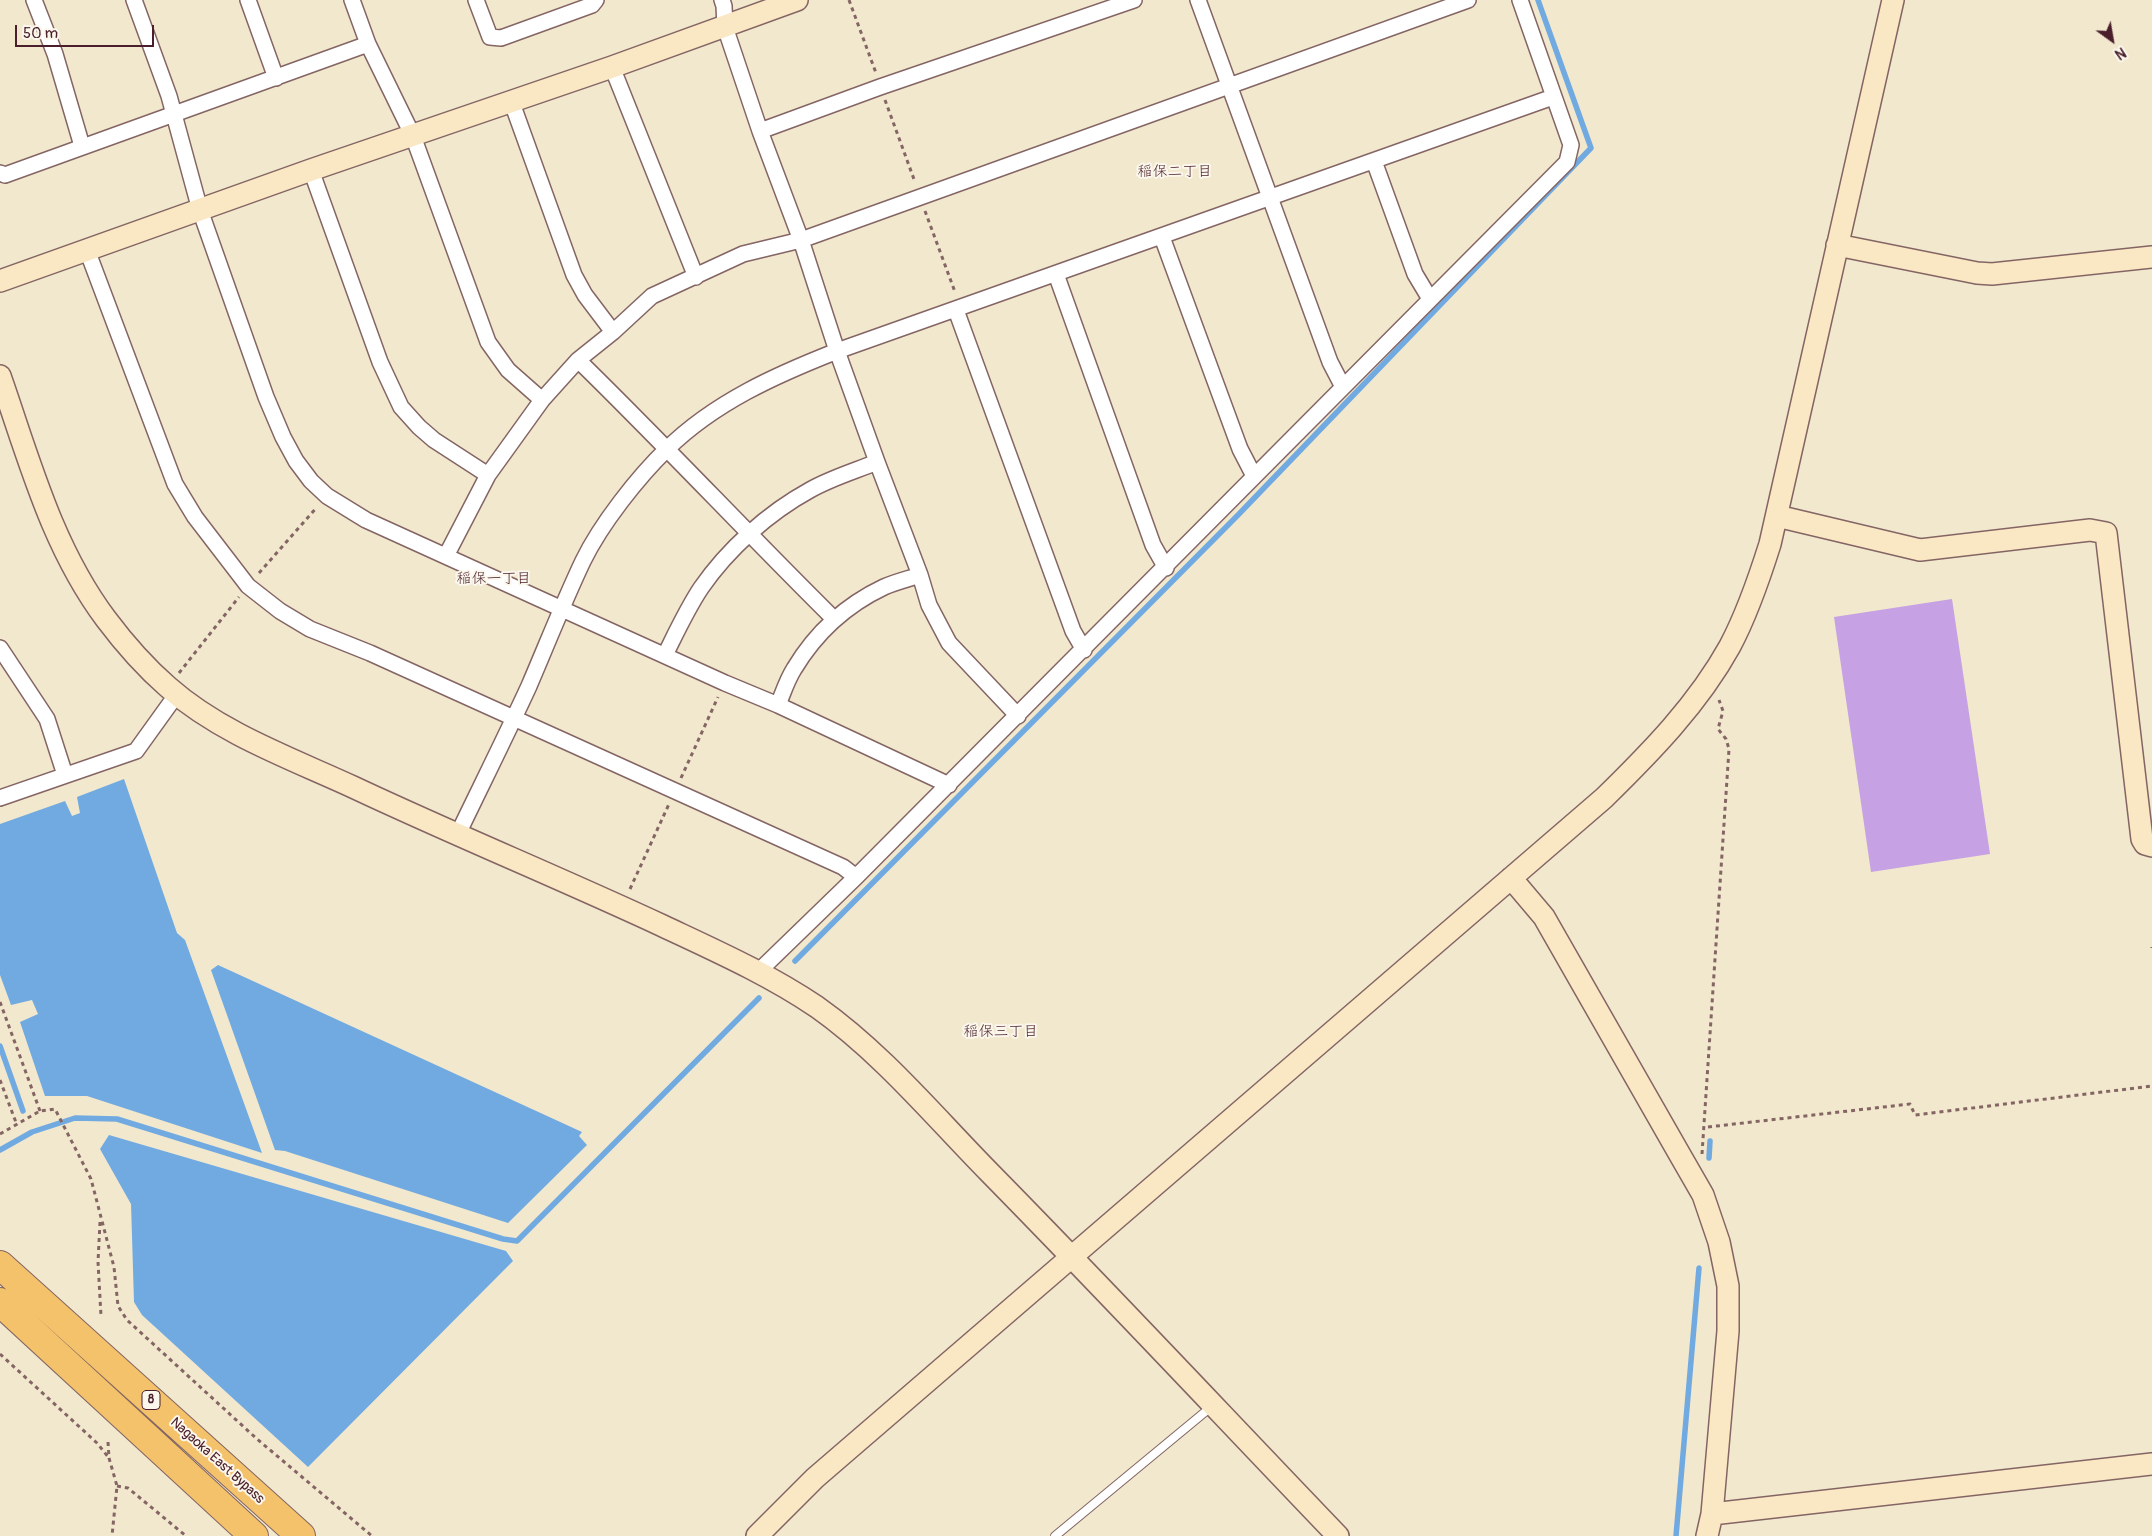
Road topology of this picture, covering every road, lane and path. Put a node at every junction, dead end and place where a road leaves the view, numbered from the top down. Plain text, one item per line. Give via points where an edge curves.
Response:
1 (34, 0) edge
2 (134, 0) edge
3 (248, 0) edge
4 (352, 0) edge
5 (476, 0) edge
6 (596, 0) edge
7 (722, 0) edge
8 (796, 0) edge
9 (849, 0) edge
10 (1134, 0) edge
11 (1198, 0) edge
12 (1468, 0) edge
13 (1520, 0) edge
14 (1893, 0) edge
15 (725, 28) junction
16 (368, 44) junction
17 (612, 67) junction
18 (276, 78) junction
19 (880, 86) junction
20 (1229, 86) junction
21 (1553, 97) junction
22 (512, 103) junction
23 (174, 114) junction
24 (760, 131) junction
25 (413, 136) junction
26 (82, 146) junction
27 (1374, 161) junction
28 (311, 170) junction
29 (0, 173) edge
30 (920, 197) junction
31 (1269, 198) junction
32 (200, 210) junction
33 (1162, 237) junction
34 (801, 240) junction
35 (1837, 245) junction
36 (87, 250) junction
37 (2152, 257) edge
38 (1056, 274) junction
39 (696, 277) junction
40 (0, 281) edge
41 (1430, 299) junction
42 (956, 310) junction
43 (613, 332) junction
44 (837, 351) junction
45 (578, 360) junction
46 (0, 376) edge
47 (1343, 387) junction
48 (542, 400) junction
49 (668, 448) junction
50 (877, 462) junction
51 (488, 474) junction
52 (1254, 476) junction
53 (1777, 516) junction
54 (749, 534) junction
55 (446, 556) junction
56 (1166, 568) junction
57 (920, 576) junction
58 (562, 610) junction
59 (834, 619) junction
60 (0, 648) edge
61 (1084, 650) junction
62 (664, 655) junction
63 (1705, 683) junction
64 (177, 694) junction
65 (778, 705) junction
66 (1018, 716) junction
67 (514, 718) junction
68 (65, 775) junction
69 (949, 784) junction
70 (0, 798) edge
71 (456, 836) junction
72 (2152, 846) edge
73 (856, 878) junction
74 (1511, 878) junction
75 (758, 970) junction
76 (0, 1002) edge
77 (0, 1080) edge
78 (2152, 1086) edge
79 (40, 1111) junction
80 (17, 1125) junction
81 (1708, 1127) dead end
82 (0, 1134) edge
83 (1690, 1173) junction
84 (100, 1216) junction
85 (1073, 1257) junction
86 (0, 1265) edge
87 (0, 1302) edge
88 (101, 1316) dead end
89 (0, 1354) edge
90 (1213, 1406) junction
91 (108, 1442) dead end
92 (109, 1458) junction
93 (2152, 1464) edge
94 (117, 1486) junction
95 (1712, 1514) junction
96 (112, 1536) edge
97 (186, 1536) edge
98 (254, 1536) edge
99 (301, 1536) edge
100 (372, 1536) edge
101 (757, 1536) edge
102 (1055, 1536) edge
103 (1338, 1536) edge
104 (1707, 1536) edge

1 - 26 street via 55,54
2 - 23 street
3 - 18 street
4 - 16 street
5 - 6 street via 490,37 501,38 592,5
7 - 15 street
8 - 15 street
9 - 19 path
10 - 19 street
11 - 20 street
12 - 20 street
13 - 21 street
14 - 35 street
15 - 17 street
15 - 24 street
16 - 18 street
16 - 25 street
17 - 22 street
17 - 39 street
18 - 23 street
19 - 24 street
19 - 30 path
20 - 30 street
20 - 31 street
21 - 27 street
21 - 41 street via 1571,144 1567,162
22 - 25 street
22 - 43 street via 574,275
23 - 26 street
23 - 32 street
24 - 34 street
25 - 28 street
25 - 48 street via 488,342 508,370
26 - 29 street via 5,175
27 - 31 street
27 - 41 street via 1416,274
28 - 32 street
28 - 51 street via 380,362 401,407 434,440
30 - 34 street
30 - 42 path via 956,294
31 - 33 street
31 - 47 street via 1330,362
32 - 36 street
32 - 55 street via 266,397 296,461 327,496 366,520
33 - 38 street
33 - 52 street via 1240,449
34 - 39 street via 742,254
34 - 44 street
35 - 37 street via 1977,274
35 - 53 street
36 - 40 street
36 - 67 street via 176,484 195,517 248,586 310,629
38 - 42 street
38 - 56 street via 1153,545
39 - 43 street via 652,296
41 - 47 street
42 - 44 street
42 - 61 street via 1073,630
43 - 45 street
44 - 49 street via 749,390 710,414
44 - 50 street
45 - 48 street
45 - 49 street
46 - 64 street via 57,536 83,584 131,649
47 - 52 street
48 - 51 street
49 - 54 street
49 - 58 street via 611,517 584,559
50 - 54 street via 811,489 776,511
50 - 57 street
51 - 55 street
52 - 56 street
53 - 63 street via 1743,618 1729,647
53 - 72 street via 1920,550 2090,530 2106,534 2142,839
54 - 59 street
54 - 62 street via 701,589
55 - 58 street
56 - 61 street
57 - 59 street via 885,587
57 - 66 street via 929,605 949,643
58 - 62 street
58 - 67 street
59 - 65 street via 793,671
60 - 68 street via 47,718
61 - 66 street
62 - 65 street
63 - 74 street via 1683,715 1637,766
63 - 83 path via 1718,697 1723,711 1718,729 1729,748 1703,1152
64 - 68 street via 136,751
64 - 71 street via 235,732
65 - 69 street
66 - 69 street
67 - 71 street
67 - 73 street via 843,867
68 - 70 street
69 - 73 street
71 - 75 street
73 - 75 street
74 - 83 street via 1544,917
74 - 85 street
75 - 85 street via 818,1008 878,1056
76 - 79 path
77 - 80 path
78 - 81 path via 1915,1115 1910,1104
79 - 80 path
79 - 84 path via 55,1108 91,1179
80 - 82 path
83 - 95 street via 1703,1195 1719,1242 1728,1286 1728,1331
84 - 88 path
84 - 100 path via 114,1267 118,1306 127,1320 257,1439
85 - 90 street
85 - 101 street via 815,1478
86 - 99 highway, Nagaoka East Bypass / 8
87 - 98 highway, 8
89 - 92 path via 97,1443
90 - 102 lane
90 - 103 street
91 - 92 path
92 - 94 path
93 - 95 street
94 - 96 path
94 - 97 path via 128,1488
95 - 104 street

